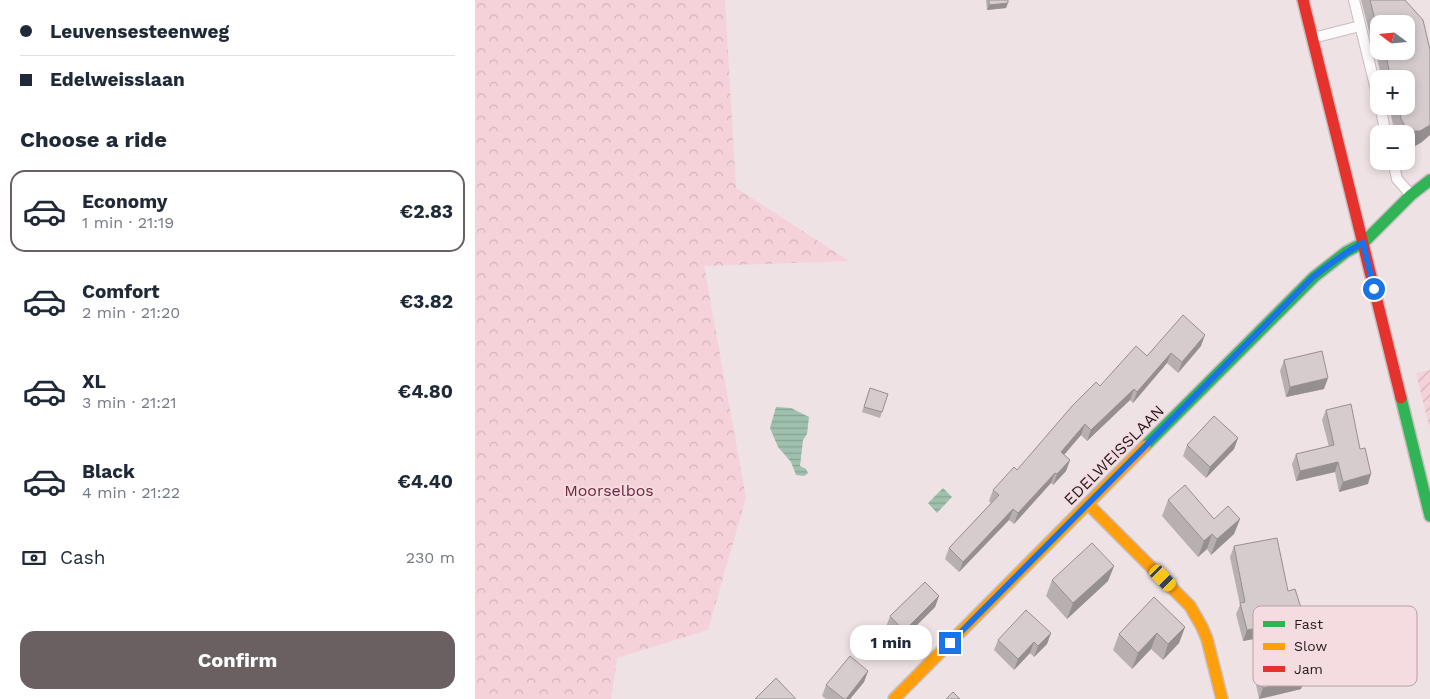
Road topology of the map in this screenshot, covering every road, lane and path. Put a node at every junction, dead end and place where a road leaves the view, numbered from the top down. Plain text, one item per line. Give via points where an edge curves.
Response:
1 (1303, 0) edge
2 (1354, 0) edge
3 (1360, 26) junction
4 (1312, 38) junction
5 (1371, 70) edge
6 (1395, 170) edge
7 (1430, 180) edge
8 (1411, 195) junction
9 (1363, 243) junction
10 (1088, 504) junction
11 (1430, 516) edge
12 (894, 699) edge
13 (1222, 699) edge

1 - 4 street
2 - 3 lane
3 - 4 lane
3 - 5 lane
4 - 9 street
6 - 8 lane via 1397,179
7 - 8 street, EDELWEISSLAAN
8 - 9 street, EDELWEISSLAAN
9 - 10 street, EDELWEISSLAAN via 1313,277
9 - 11 street
10 - 12 street, EDELWEISSLAAN
10 - 13 street via 1189,606 1207,639

